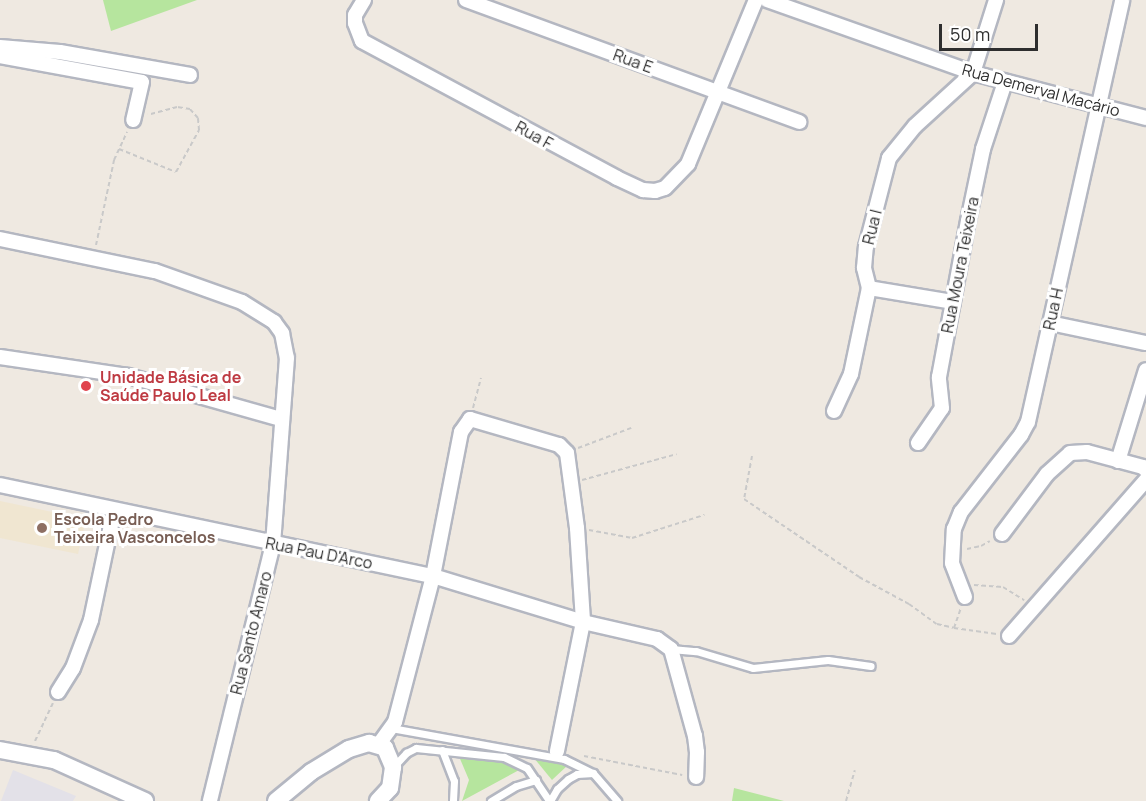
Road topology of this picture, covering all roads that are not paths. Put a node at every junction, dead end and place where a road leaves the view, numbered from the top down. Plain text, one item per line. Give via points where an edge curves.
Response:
1 (364, 0) edge
2 (466, 0) edge
3 (756, 0) edge
4 (767, 0) edge
5 (996, 0) edge
6 (1122, 0) edge
7 (0, 47) edge
8 (0, 56) edge
9 (973, 73) junction
10 (190, 75) dead end
11 (1005, 82) junction
12 (719, 92) junction
13 (1096, 106) junction
14 (1146, 118) edge
15 (133, 120) road end
16 (799, 122) dead end
17 (0, 239) edge
18 (869, 288) junction
19 (953, 302) junction
20 (1050, 323) junction
21 (1146, 344) edge
22 (0, 357) edge
23 (1146, 370) edge
24 (834, 411) dead end
25 (281, 419) junction
26 (918, 443) dead end
27 (1118, 461) junction
28 (1146, 470) edge
29 (1146, 480) edge
30 (0, 485) edge
31 (114, 511) junction
32 (1002, 534) road end
33 (273, 544) junction
34 (433, 576) junction
35 (964, 591) road end
36 (583, 622) junction
37 (1009, 636) road end
38 (671, 649) junction
39 (871, 666) dead end
40 (58, 692) road end
41 (392, 728) junction
42 (379, 744) junction
43 (0, 750) edge
44 (442, 750) junction
45 (557, 751) dead end
46 (393, 767) junction
47 (593, 773) junction
48 (696, 777) dead end
49 (536, 780) junction
50 (145, 801) edge
51 (210, 801) edge
52 (276, 801) edge
53 (378, 801) edge
54 (453, 801) edge
55 (491, 801) edge
56 (550, 801) edge
57 (617, 801) edge

1 - 12 street, Rua F via 355,15 362,41 543,141 643,190 665,188 688,164
2 - 12 street, Rua E
3 - 12 street
4 - 9 street, Rua Demerval Macário
5 - 9 street
6 - 13 street, Rua H
7 - 10 street via 60,52
8 - 15 street via 142,82
9 - 11 street, Rua Demerval Macário
9 - 18 street, Rua I via 915,126 889,158 866,247 864,268
11 - 13 street, Rua Demerval Macário
11 - 19 street, Rua Moura Teixeira via 983,149
12 - 16 street, Rua E
13 - 14 street, Rua Demerval Macário
13 - 20 street, Rua H
17 - 25 street, Rua Santo Amaro via 155,271 242,302 274,322 282,333 286,350
18 - 19 street
18 - 24 street, Rua I via 851,374
19 - 26 street, Rua Moura Teixeira via 939,377 942,408
20 - 21 street
20 - 35 street, Rua H via 1028,422 961,512 954,529 952,563
22 - 25 street via 128,376
23 - 27 street
25 - 33 street, Rua Santo Amaro
27 - 28 street
27 - 32 street via 1087,452 1065,455
29 - 37 street
30 - 31 street, Rua Pau D'Arco
31 - 33 street, Rua Pau D'Arco
31 - 40 street via 90,620 73,668
33 - 34 street, Rua Pau D'Arco
33 - 51 street, Rua Santo Amaro
34 - 36 street, Rua Pau D'Arco
34 - 36 street via 461,432 470,419 559,445 567,453 578,528
34 - 41 street
36 - 38 street, Rua Pau D'Arco via 657,639
36 - 45 street
38 - 39 lane via 696,651 753,668 828,660
38 - 48 street via 695,736
41 - 42 street
41 - 47 lane via 564,759
42 - 46 street via 390,756
42 - 52 street via 349,749 298,781
43 - 50 street via 30,754 76,768
44 - 46 lane via 412,749
44 - 49 lane via 504,757 527,768
44 - 54 lane via 454,781
46 - 53 street via 390,788
47 - 56 lane via 568,779
47 - 57 lane
49 - 55 lane via 516,786
49 - 56 lane

